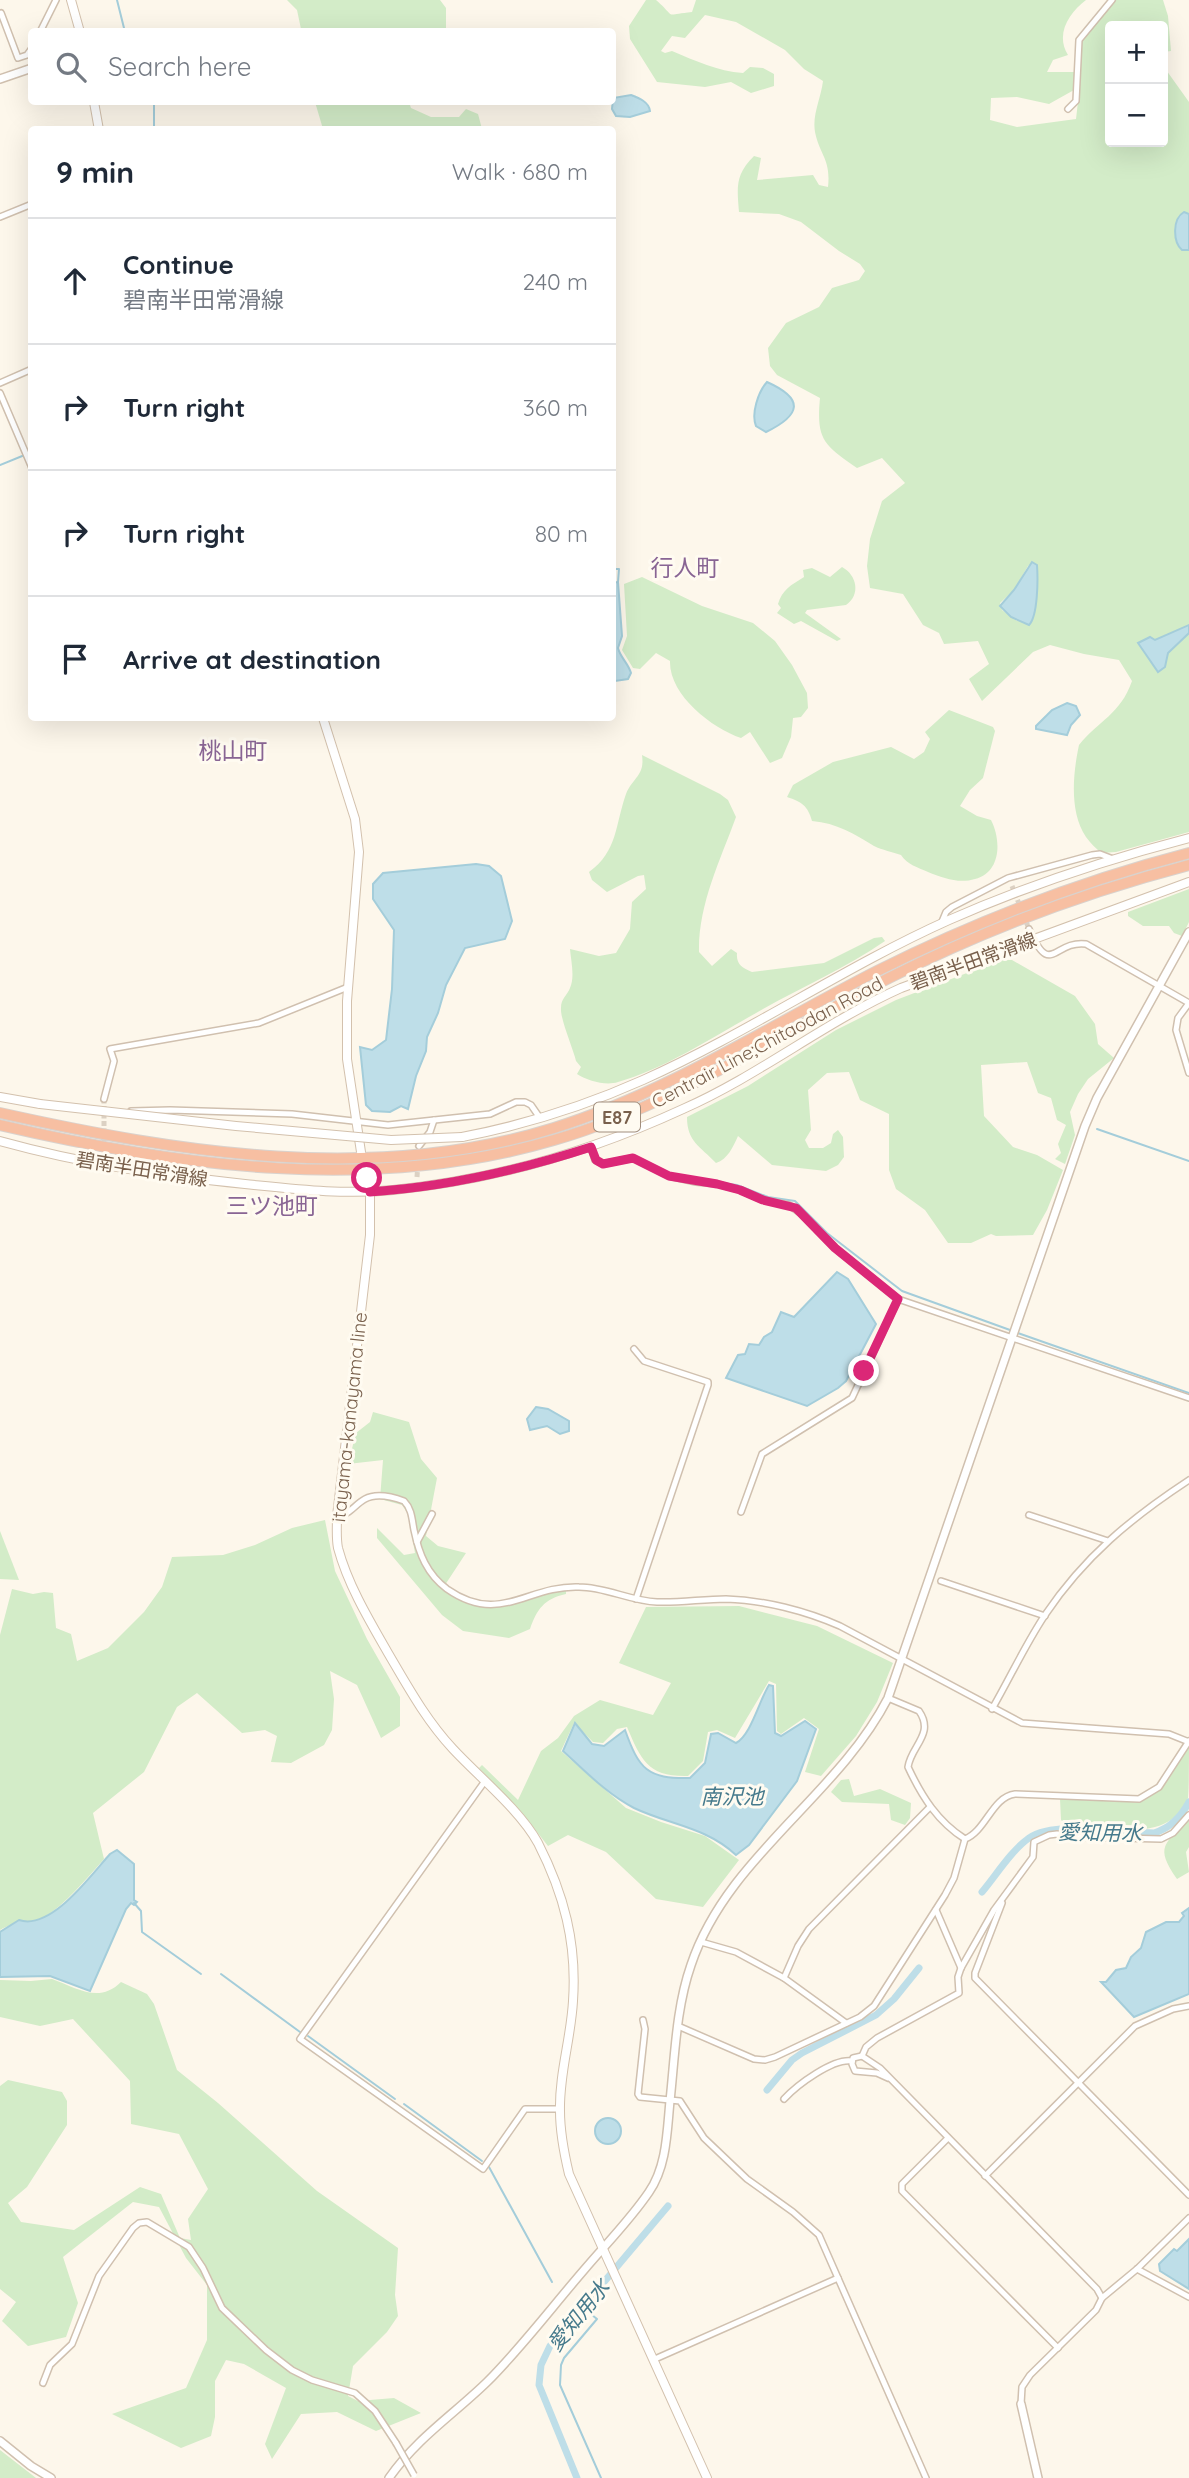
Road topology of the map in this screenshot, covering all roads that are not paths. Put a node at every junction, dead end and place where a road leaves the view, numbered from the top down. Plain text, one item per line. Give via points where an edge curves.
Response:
1 (56, 0) edge
2 (71, 0) edge
3 (1112, 0) edge
4 (1, 13) edge
5 (42, 28) edge
6 (79, 28) edge
7 (28, 54) edge
8 (28, 69) edge
9 (0, 79) edge
10 (95, 105) edge
11 (1068, 109) dead end
12 (98, 126) edge
13 (28, 206) edge
14 (0, 216) edge
15 (28, 371) edge
16 (0, 383) edge
17 (0, 393) edge
18 (28, 459) edge
19 (324, 721) edge
20 (1189, 838) edge
21 (1189, 853) edge
22 (1114, 859) junction
23 (1189, 865) edge
24 (1009, 878) junction
25 (1189, 882) edge
26 (1012, 886) tunnel mouth
27 (941, 924) junction
28 (1029, 929) tunnel mouth
29 (1189, 932) edge
30 (1033, 939) junction
31 (1160, 985) junction
32 (348, 987) junction
33 (1189, 1073) edge
34 (0, 1097) edge
35 (104, 1099) tunnel mouth
36 (114, 1112) junction
37 (0, 1113) edge
38 (540, 1118) junction
39 (355, 1120) junction
40 (434, 1121) junction
41 (0, 1125) edge
42 (0, 1141) edge
43 (419, 1146) tunnel mouth
44 (591, 1147) junction
45 (360, 1152) dead end
46 (104, 1156) tunnel mouth
47 (104, 1166) junction
48 (417, 1177) tunnel mouth
49 (367, 1178) dead end
50 (416, 1187) junction
51 (370, 1192) junction
52 (898, 1299) junction
53 (1012, 1337) junction
54 (634, 1349) dead end
55 (1189, 1398) edge
56 (1189, 1480) edge
57 (741, 1512) dead end
58 (432, 1514) dead end
59 (1029, 1515) dead end
60 (337, 1516) junction
61 (1108, 1541) junction
62 (417, 1542) junction
63 (941, 1581) dead end
64 (636, 1599) junction
65 (1045, 1616) junction
66 (902, 1660) junction
67 (888, 1698) junction
68 (992, 1709) junction
69 (1189, 1741) edge
70 (485, 1781) junction
71 (930, 1807) junction
72 (1189, 1815) edge
73 (965, 1839) junction
74 (1003, 1899) junction
75 (936, 1910) junction
76 (701, 1942) junction
77 (961, 1968) junction
78 (784, 1978) junction
79 (1189, 2006) edge
80 (643, 2020) dead end
81 (846, 2023) junction
82 (678, 2026) junction
83 (862, 2056) junction
84 (852, 2061) junction
85 (888, 2078) junction
86 (1078, 2083) junction
87 (670, 2099) junction
88 (785, 2099) dead end
89 (559, 2109) junction
90 (948, 2138) junction
91 (985, 2176) junction
92 (1189, 2195) edge
93 (1189, 2218) edge
94 (604, 2246) junction
95 (1137, 2269) junction
96 (838, 2278) junction
97 (1189, 2297) edge
98 (1102, 2298) junction
99 (1058, 2348) junction
100 (655, 2359) junction
101 (43, 2383) dead end
102 (1021, 2404) joint
103 (0, 2441) edge
104 (415, 2476) edge
105 (51, 2478) edge
106 (389, 2478) edge
107 (707, 2478) edge
108 (926, 2478) edge
109 (1038, 2478) edge

1 - 5 street
2 - 6 main road
3 - 11 street via 1079,40 1076,101
4 - 7 street via 18,58
8 - 9 street
10 - 12 main road
13 - 14 street
15 - 16 street
17 - 18 street
19 - 32 main road via 353,809 359,852
20 - 22 main road, 碧南半田常滑線
21 - 37 highway, Centrair Line;Chitaodan Road / E87 via 1114,874 980,923 875,972 651,1090 582,1118 497,1143 405,1157 321,1159 154,1142
22 - 24 street via 1100,853
22 - 27 main road, 碧南半田常滑線
23 - 41 highway, Centrair Line;Chitaodan Road / E87 via 1004,926 891,977 637,1109 556,1140 497,1155 399,1169 285,1169 140,1152
24 - 26 street
24 - 27 street via 952,907
25 - 30 main road, 碧南半田常滑線
27 - 38 main road, 碧南半田常滑線 via 672,1066 606,1096
28 - 30 street
29 - 31 street
30 - 31 street via 1049,956 1086,944
30 - 44 main road, 碧南半田常滑線 via 866,1003 715,1094
31 - 33 street via 1189,1003 1176,1030
31 - 53 street via 1085,1126
32 - 35 street via 259,1023 110,1049 114,1061
32 - 39 main road via 347,1059
34 - 36 main road, 碧南半田常滑線, bridge
36 - 38 main road, 碧南半田常滑線, bridge via 413,1140 462,1136
36 - 39 street via 292,1114
38 - 40 street via 531,1105 516,1102 490,1114
39 - 40 street via 388,1125
39 - 45 main road
40 - 43 street
42 - 47 main road, 碧南半田常滑線
44 - 50 main road, 碧南半田常滑線 via 512,1169
44 - 52 street via 603,1164 633,1158 669,1176 717,1184 796,1208 835,1248
46 - 47 street
47 - 51 main road, 碧南半田常滑線 via 311,1191
48 - 50 street
49 - 51 main road, itayama-kanayama line
50 - 51 main road, 碧南半田常滑線
51 - 60 main road, itayama-kanayama line via 370,1235
52 - 53 street
52 - 57 street via 852,1398 762,1454
53 - 55 street
53 - 66 street
54 - 64 street via 644,1361 708,1382
56 - 61 street
58 - 62 street
59 - 61 street
60 - 62 street via 344,1516 363,1499 394,1498 408,1504
60 - 70 main road, itayama-kanayama line via 337,1545 345,1571 372,1624 424,1715
61 - 65 street
62 - 64 street via 432,1577 472,1603 499,1605 573,1586
63 - 65 street
64 - 66 street via 730,1599 795,1611 840,1626
65 - 68 street
66 - 67 street
66 - 68 street
67 - 71 street via 922,1714 924,1733 908,1768
67 - 76 street via 863,1740 736,1885
68 - 69 street via 1034,1726 1135,1730
69 - 73 street via 1164,1780 1146,1796 1010,1794
70 - 89 main road, itayama-kanayama line via 536,1840 566,1911 573,2002
70 - 89 street via 300,2039 483,2169 525,2109
71 - 73 street
71 - 78 street via 809,1929
72 - 74 street via 1161,1839 1049,1835 1034,1842 1033,1857
73 - 75 street via 954,1878
74 - 77 street
74 - 86 street via 975,1978
75 - 77 street
75 - 81 street via 878,2001
76 - 78 street via 736,1952
76 - 82 street via 686,1982
77 - 83 street via 959,1993 877,2038
78 - 81 street
79 - 86 street via 1135,2026
80 - 87 street via 638,2094
81 - 82 street via 765,2060
82 - 87 street
83 - 84 street
83 - 85 street
84 - 85 street via 858,2072
84 - 88 street via 841,2061 797,2085
85 - 90 street
86 - 91 street
86 - 92 street
87 - 94 street via 657,2177
87 - 96 street via 680,2101 704,2138 747,2179 819,2235
89 - 94 main road, itayama-kanayama line via 569,2174
90 - 91 street
90 - 99 street via 902,2184 902,2191
91 - 98 street
93 - 95 street
94 - 100 main road, itayama-kanayama line
94 - 106 street via 512,2355 418,2442
95 - 97 street
95 - 98 street
96 - 100 street
96 - 108 street
98 - 99 street
99 - 102 street via 1024,2383
100 - 107 main road, itayama-kanayama line
101 - 104 street, bridge via 50,2365 72,2344 99,2276 133,2228 146,2222 190,2247 222,2308 274,2357 312,2380 355,2393 374,2411
102 - 109 street
103 - 105 street

